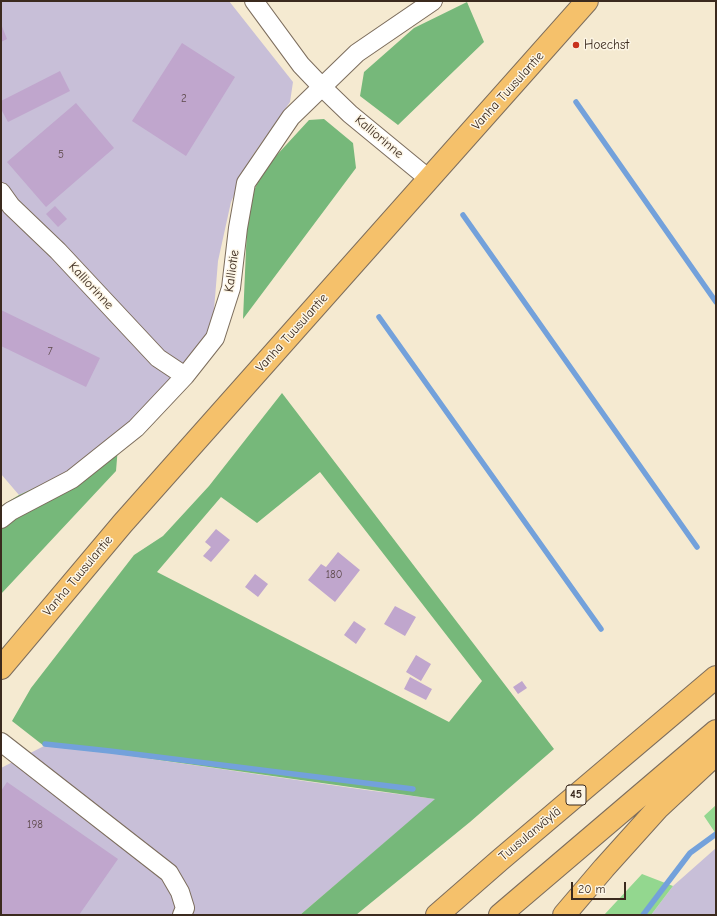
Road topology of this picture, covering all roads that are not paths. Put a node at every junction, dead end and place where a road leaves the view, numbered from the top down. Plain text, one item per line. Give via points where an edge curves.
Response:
1 (254, 1) edge
2 (433, 1) edge
3 (587, 1) edge
4 (322, 88) junction
5 (429, 179) junction
6 (1, 192) edge
7 (185, 376) junction
8 (1, 519) edge
9 (1, 668) edge
10 (716, 677) edge
11 (716, 731) edge
12 (1, 742) edge
13 (716, 754) edge
14 (500, 860) junction
15 (182, 915) edge
16 (426, 915) edge
17 (437, 915) edge
18 (500, 915) edge
19 (564, 915) edge

1 - 4 street, Kalliorinne via 301,65
2 - 4 street, Kalliotie via 357,53
3 - 5 main road, Vanha Tuusulantie
4 - 5 street, Kalliorinne
4 - 7 street, Kalliotie via 291,117 246,183 231,288 216,338
5 - 9 main road, Vanha Tuusulantie via 122,523
6 - 7 street, Kalliorinne via 11,206 58,251 158,358
7 - 8 street, Kalliotie via 136,428 72,480 11,511
10 - 14 main road, Tuusulanväylä / 45
11 - 18 main road
12 - 15 street via 168,872 180,892 185,908
13 - 19 main road via 658,808
14 - 16 main road
14 - 17 main road, Tuusulanväylä / 45

